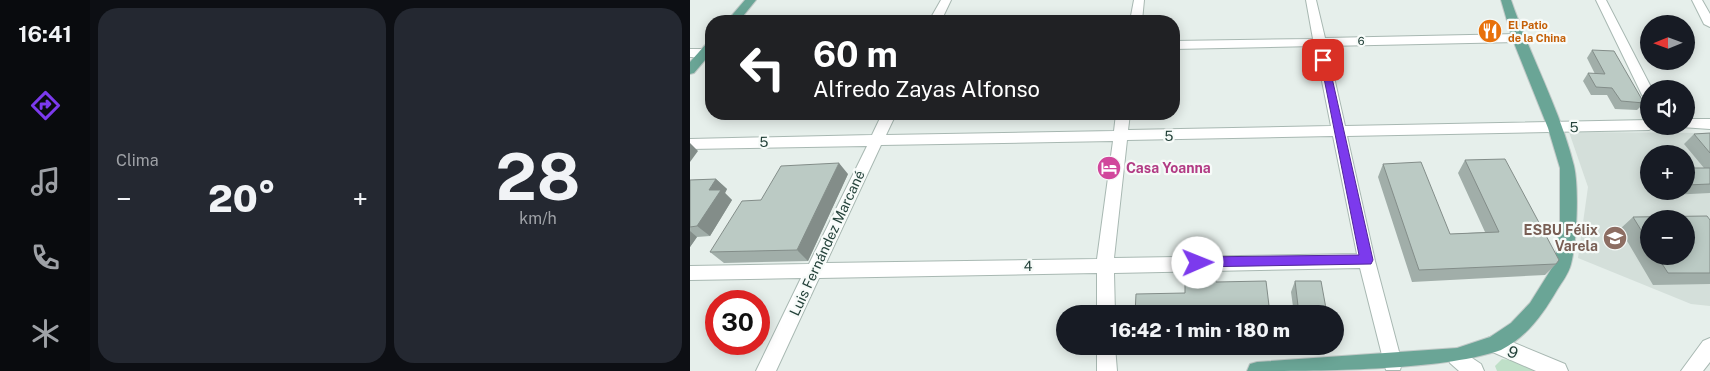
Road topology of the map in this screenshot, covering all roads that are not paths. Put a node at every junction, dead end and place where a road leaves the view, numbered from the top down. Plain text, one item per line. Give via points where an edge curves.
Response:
1 (751, 0) edge
2 (946, 0) edge
3 (1139, 0) edge
4 (1311, 0) edge
5 (1506, 0) edge
6 (1601, 0) edge
7 (1697, 0) edge
8 (738, 15) edge
9 (938, 15) edge
10 (1137, 15) edge
11 (1710, 24) edge
12 (1518, 38) junction
13 (1319, 42) junction
14 (1180, 45) edge
15 (705, 51) edge
16 (690, 53) edge
17 (705, 55) edge
18 (690, 70) edge
19 (1641, 80) edge
20 (886, 120) edge
21 (1123, 120) edge
22 (1695, 124) edge
23 (1710, 124) edge
24 (1640, 125) edge
25 (1555, 128) junction
26 (1339, 133) junction
27 (1120, 137) junction
28 (875, 140) junction
29 (690, 144) edge
30 (1367, 260) junction
31 (1105, 264) junction
32 (815, 270) junction
33 (690, 273) edge
34 (1106, 305) edge
35 (1496, 344) junction
36 (1710, 348) edge
37 (1106, 355) edge
38 (1457, 357) junction
39 (1393, 363) junction
40 (766, 371) edge
41 (1107, 371) edge
42 (1257, 371) edge
43 (1260, 371) edge
44 (1474, 371) edge
45 (1558, 371) edge
46 (1691, 371) edge

1 - 8 main road
2 - 9 street
3 - 10 street
4 - 13 street
5 - 12 main road
6 - 19 street
7 - 11 street
12 - 13 street, 6
12 - 25 main road
13 - 14 street, 6
13 - 26 street
15 - 16 street
17 - 18 main road
20 - 28 street, Luis Fernández Marcané
21 - 27 street
22 - 23 street
24 - 25 street, 5
25 - 26 street, 5
25 - 35 main road via 1567,168 1568,220 1563,265 1536,309 1517,329
26 - 27 street, 5
26 - 30 street
27 - 28 street, 5
27 - 31 street
28 - 29 street, 5
28 - 32 street, Luis Fernández Marcané
30 - 31 street, 4
30 - 39 street
31 - 32 street, 4
31 - 34 street
32 - 33 street, 4
32 - 40 street, Luis Fernández Marcané
35 - 38 main road
35 - 45 street, 9
36 - 46 street
37 - 41 street
38 - 39 main road
38 - 44 street
39 - 43 main road
42 - 43 main road

